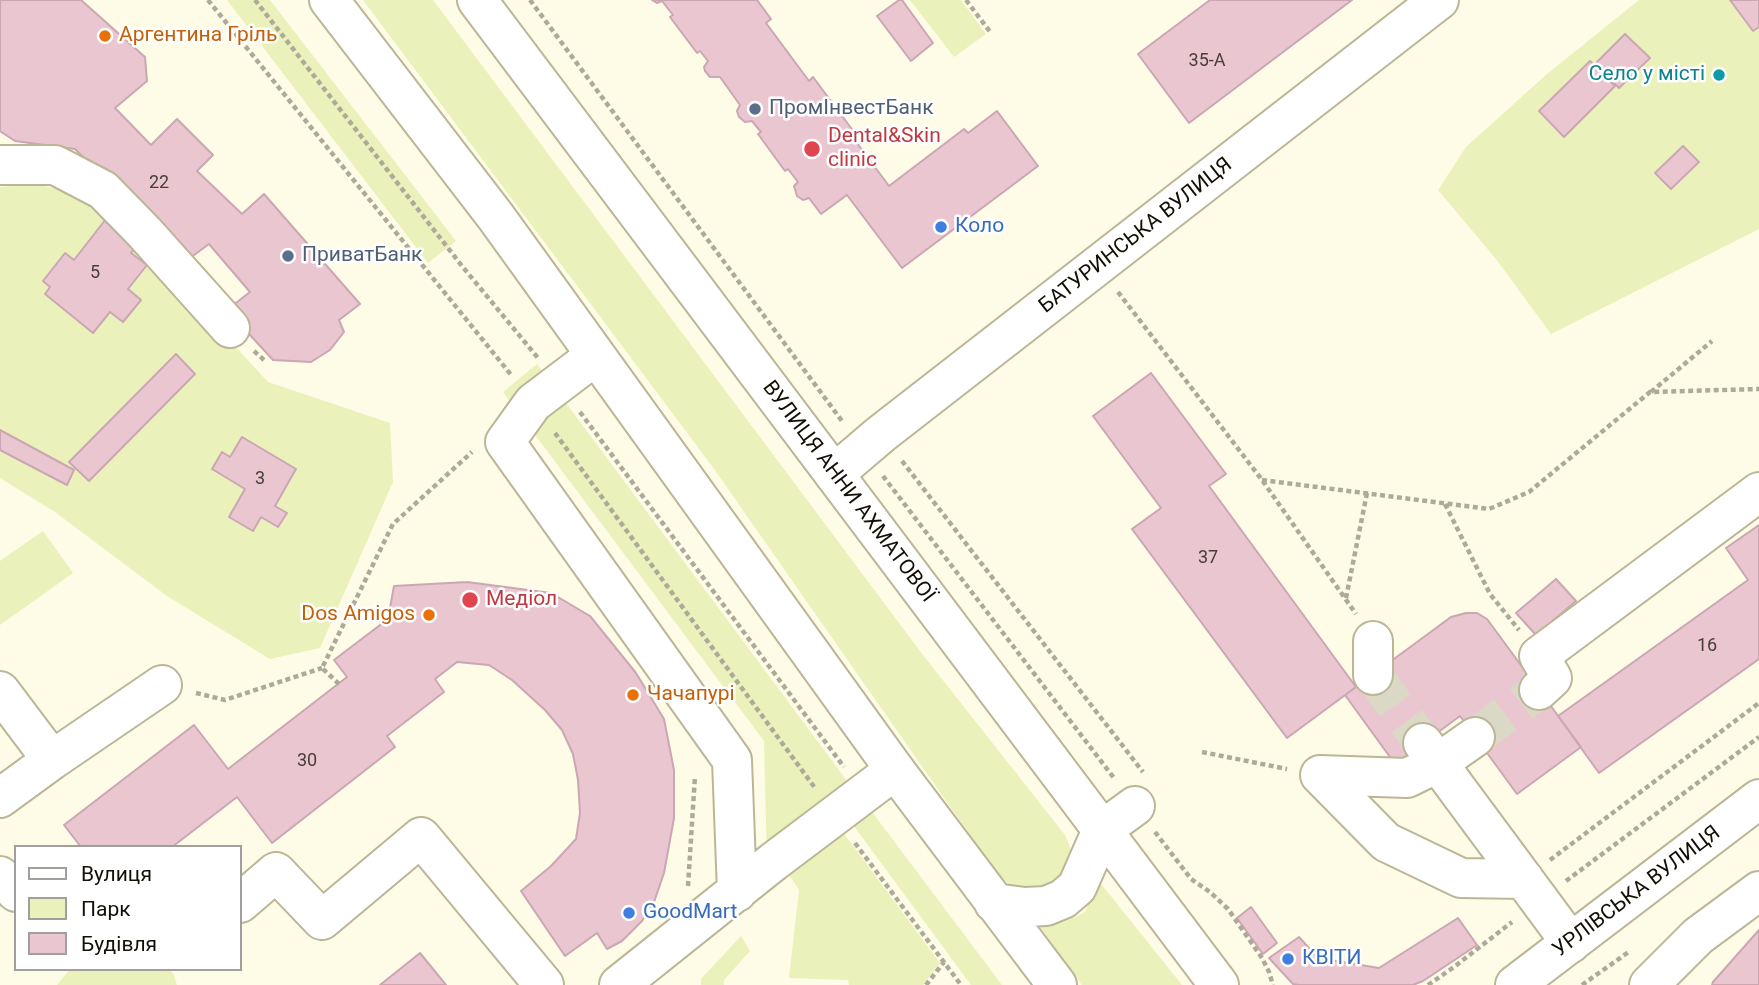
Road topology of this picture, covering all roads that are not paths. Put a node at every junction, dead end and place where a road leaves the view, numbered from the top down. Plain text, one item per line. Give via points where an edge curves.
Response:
1 (328, 0) edge
2 (477, 0) edge
3 (1439, 0) edge
4 (0, 164) edge
5 (230, 328) dead end
6 (595, 356) junction
7 (834, 474) junction
8 (1759, 492) edge
9 (1539, 673) tunnel mouth
10 (162, 685) road end
11 (0, 691) edge
12 (1475, 737) tunnel mouth
13 (1430, 753) junction
14 (52, 760) junction
15 (895, 769) junction
16 (1142, 792) road end
17 (0, 798) edge
18 (1759, 799) edge
19 (1102, 830) junction
20 (0, 876) edge
21 (14, 890) edge
22 (1532, 890) junction
23 (1759, 891) edge
24 (737, 892) junction
25 (242, 901) edge
26 (994, 903) junction
27 (1571, 943) junction
28 (544, 985) edge
29 (619, 985) edge
30 (1057, 985) edge
31 (1219, 985) edge
32 (1515, 985) edge
33 (1649, 985) edge

1 - 6 main road via 496,217
2 - 7 main road, ВУЛИЦЯ АННИ АХМАТОВОЇ
3 - 7 main road, БАТУРИНСЬКА ВУЛИЦЯ
4 - 5 main road via 55,165 103,190
6 - 15 main road
6 - 24 main road via 545,393 505,442 732,760
7 - 19 main road, ВУЛИЦЯ АННИ АХМАТОВОЇ
8 - 9 main road
10 - 14 main road
11 - 14 main road
12 - 13 main road
13 - 22 main road
13 - 22 main road via 1407,778 1320,775 1386,842 1461,878
14 - 17 main road
15 - 24 main road
15 - 26 main road
16 - 19 main road
18 - 27 main road, УРЛІВСЬКА ВУЛИЦЯ
19 - 26 main road via 1077,887 1063,899 1045,906
19 - 31 main road, ВУЛИЦЯ АННИ АХМАТОВОЇ
20 - 21 main road
22 - 27 main road
23 - 33 main road via 1698,936
24 - 29 main road
25 - 28 main road via 276,872 322,920 421,837
26 - 30 main road
27 - 32 main road, УРЛІВСЬКА ВУЛИЦЯ

